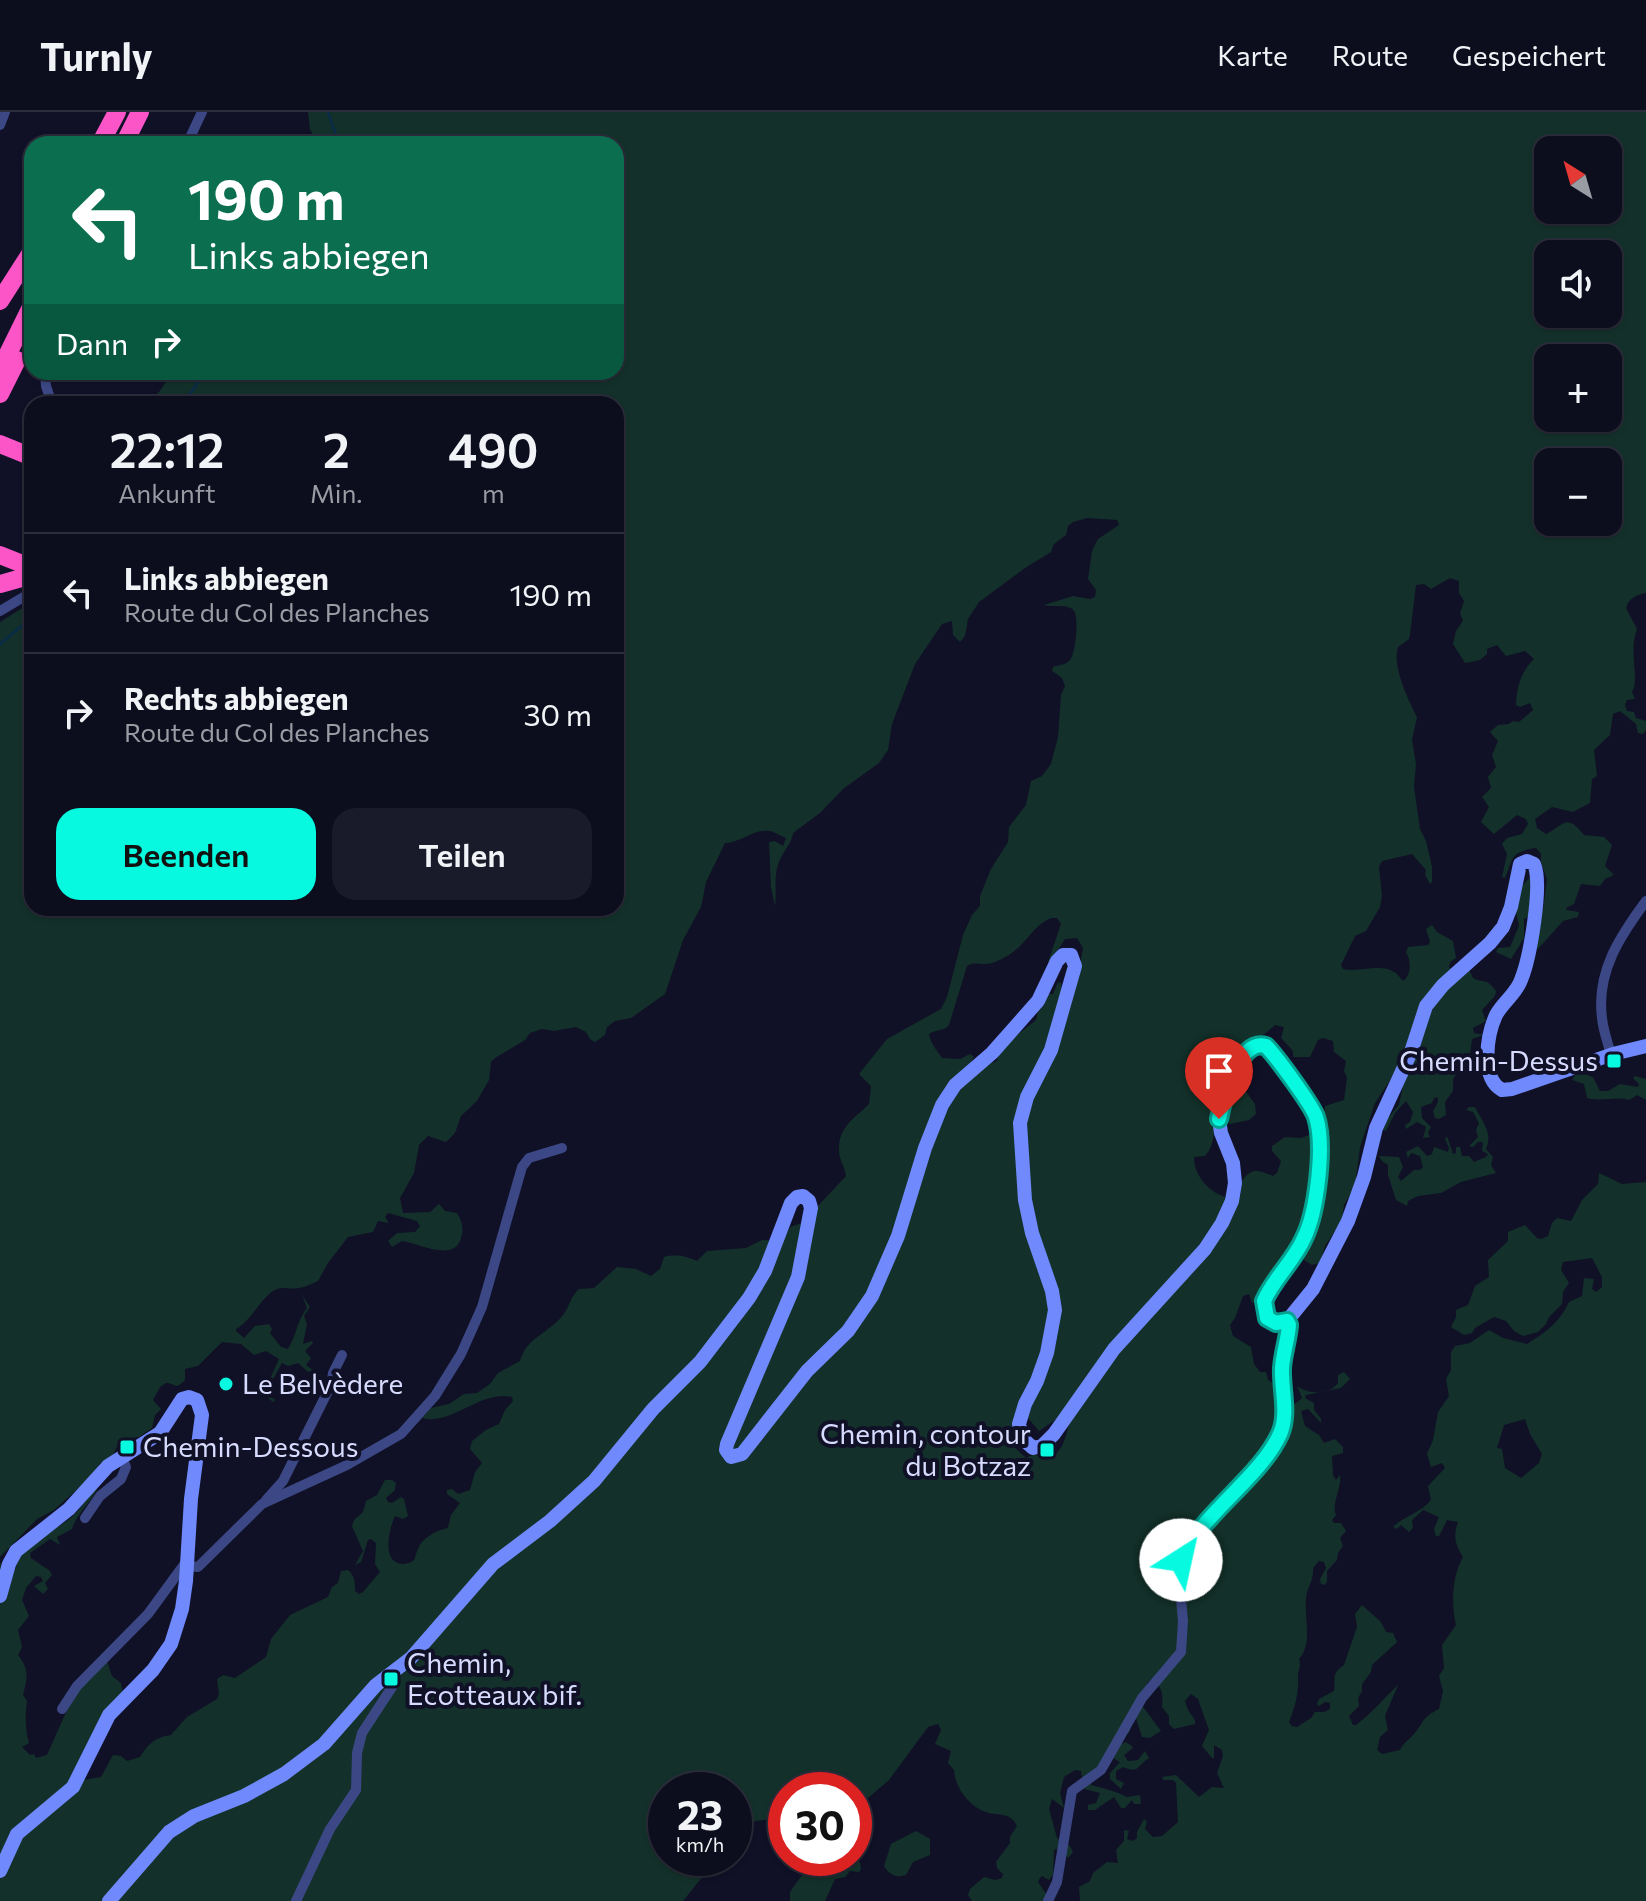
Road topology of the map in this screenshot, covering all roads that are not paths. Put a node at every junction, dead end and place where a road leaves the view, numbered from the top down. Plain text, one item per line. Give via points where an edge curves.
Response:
1 (5, 112) edge
2 (117, 112) edge
3 (125, 112) edge
4 (140, 112) edge
5 (202, 112) edge
6 (0, 125) edge
7 (104, 136) edge
8 (114, 136) edge
9 (128, 136) edge
10 (191, 136) edge
11 (24, 264) edge
12 (0, 301) edge
13 (24, 321) edge
14 (24, 346) edge
15 (0, 370) edge
16 (0, 394) edge
17 (0, 555) edge
18 (24, 563) edge
19 (24, 577) edge
20 (0, 584) edge
21 (24, 597) edge
22 (0, 611) edge
23 (1646, 901) edge
24 (1646, 1046) edge
25 (1611, 1055) junction
26 (562, 1148) dead end
27 (1287, 1321) junction
28 (342, 1355) dead end
29 (122, 1458) junction
30 (262, 1504) junction
31 (85, 1518) dead end
32 (187, 1564) junction
33 (0, 1596) edge
34 (391, 1672) junction
35 (62, 1709) dead end
36 (0, 1871) edge
37 (109, 1901) edge
38 (296, 1901) edge
39 (1048, 1901) edge

1 - 6 street
2 - 7 highway
3 - 8 highway
4 - 9 highway
5 - 10 street
11 - 12 highway
13 - 15 highway
14 - 16 highway
17 - 18 highway
19 - 20 highway
21 - 22 street
23 - 25 street via 1619,938 1605,978 1601,1015
24 - 25 street
25 - 27 street via 1512,1089 1499,1088 1490,1078 1492,1028 1524,973 1538,895 1536,868 1531,861 1523,862 1503,927 1426,1006 1376,1128 1354,1208 1313,1289
26 - 30 street via 531,1156 522,1167 482,1307 435,1396 401,1434
27 - 34 street via 1271,1321 1264,1301 1309,1227 1316,1201 1318,1129 1307,1099 1270,1050 1257,1045 1238,1063 1221,1109 1219,1126 1235,1183 1218,1230 1114,1349 1047,1442 1033,1448 1023,1439 1021,1414 1047,1353 1055,1310 1025,1200 1020,1123 1051,1050 1075,966 1071,955 1063,955 1038,1001 955,1085 942,1105 892,1251 867,1304 742,1454 731,1457 727,1444 798,1277 811,1208 803,1196 791,1203 754,1291 695,1367 599,1477 493,1564 411,1658
27 - 39 street via 1281,1431 1184,1553 1179,1576 1181,1652 1142,1698 1099,1772 1072,1791 1057,1882
28 - 30 street via 283,1481
29 - 31 street via 126,1467 121,1479
29 - 32 street via 160,1433 182,1399 199,1402
29 - 33 street via 16,1551
30 - 32 street via 198,1567
32 - 35 street
32 - 36 street via 182,1609 167,1651 109,1715 75,1784 17,1834
34 - 37 street via 301,1763 169,1832
34 - 38 street via 394,1684 359,1741 356,1790 330,1829

